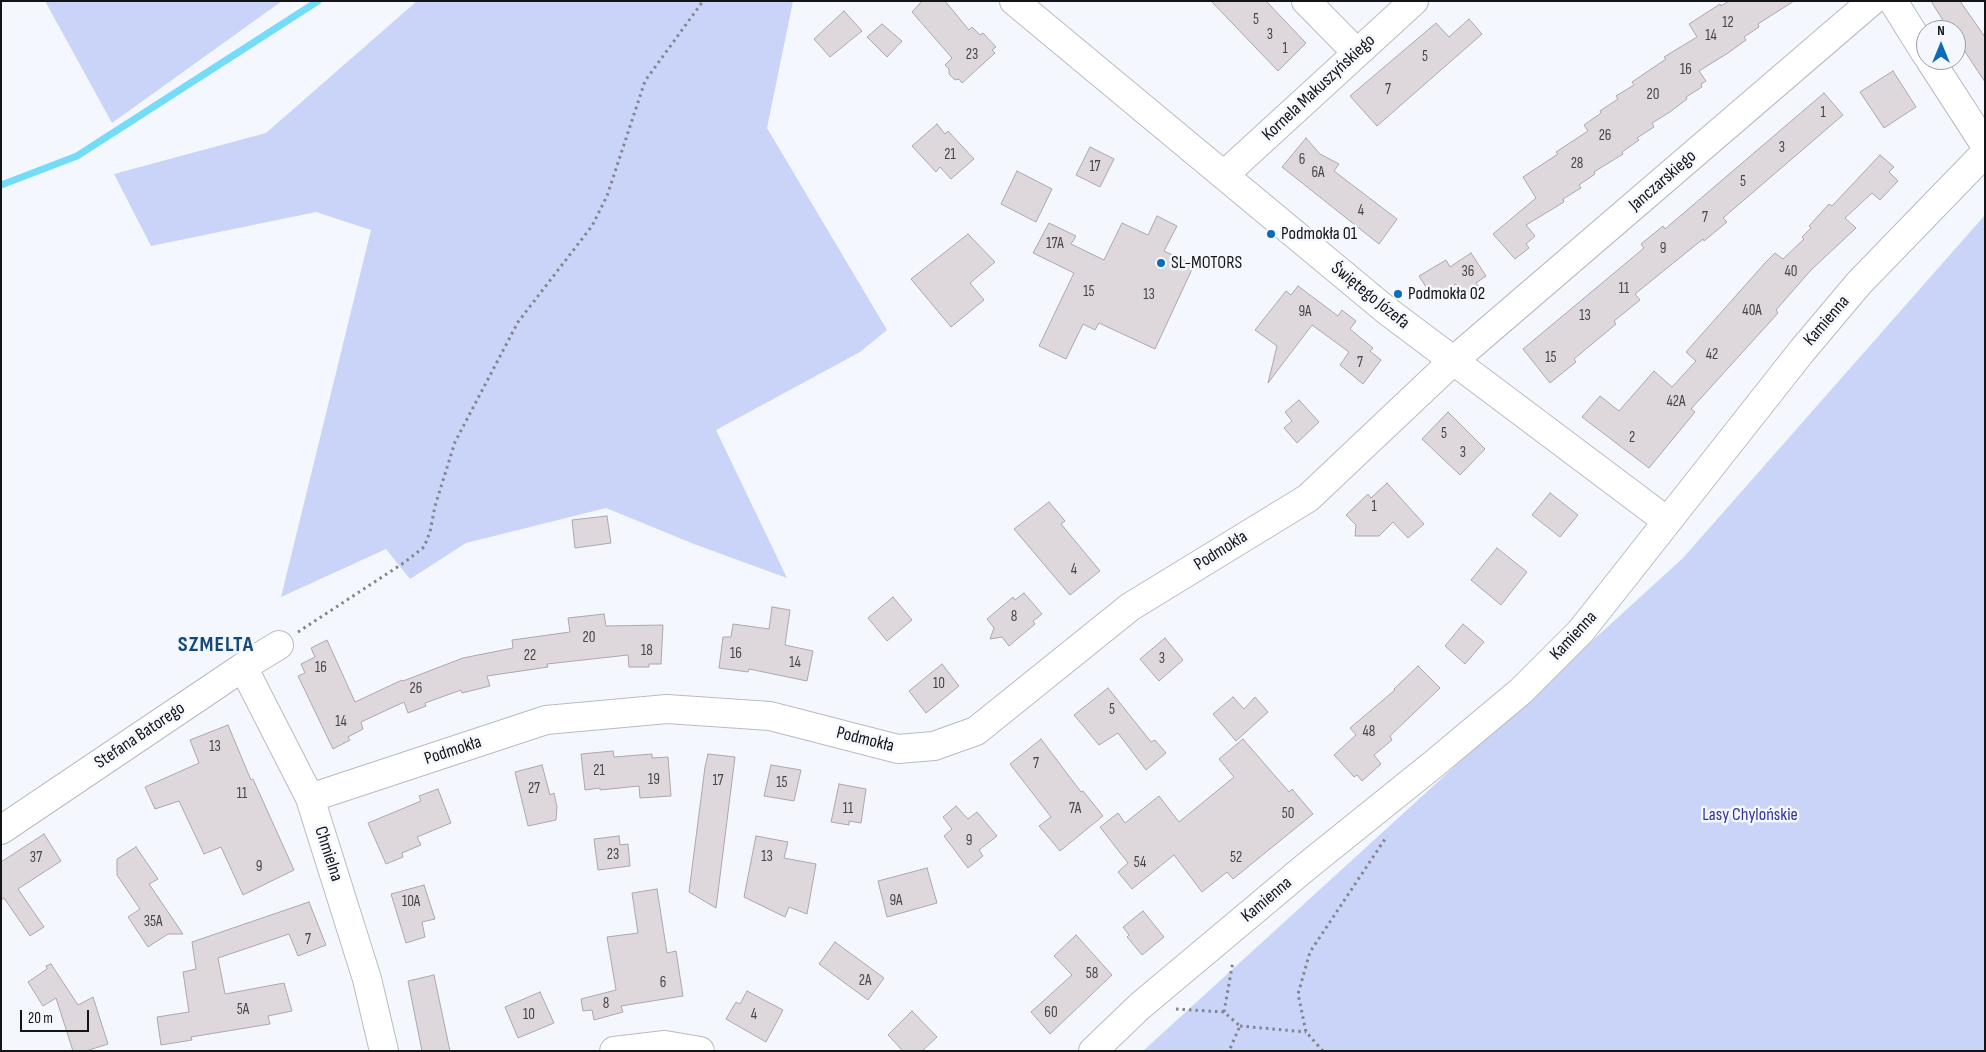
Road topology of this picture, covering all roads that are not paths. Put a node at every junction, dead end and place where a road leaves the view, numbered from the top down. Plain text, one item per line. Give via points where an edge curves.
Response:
1 (1014, 1) edge
2 (1306, 1) edge
3 (1414, 1) edge
4 (1872, 1) edge
5 (1894, 1) edge
6 (1916, 37) edge
7 (1358, 54) junction
8 (1936, 70) edge
9 (1985, 146) edge
10 (1985, 152) edge
11 (1224, 175) junction
12 (1453, 361) junction
13 (1667, 521) junction
14 (280, 644) road end
15 (243, 667) junction
16 (310, 798) junction
17 (1, 830) edge
18 (384, 1051) edge
19 (614, 1051) edge
20 (700, 1051) edge
21 (1093, 1051) edge

1 - 11 street, Świętego Józefa
2 - 7 street
3 - 7 street, Kornela Makuszyńskiego
4 - 12 street, Janczarskiego
5 - 6 street
7 - 11 street, Kornela Makuszyńskiego
8 - 9 street
10 - 13 street, Kamienna via 1859,283 1800,352
11 - 12 street, Świętego Józefa via 1386,310
12 - 13 street, Świętego Józefa
12 - 16 street, Podmokła via 1308,498 1130,607 976,731 934,746 898,749 770,716 667,709 546,720
13 - 21 street, Kamienna via 1581,631 1521,691 1140,1006
14 - 15 street, Stefana Batorego
15 - 16 street, Chmielna
15 - 17 street, Stefana Batorego
16 - 18 street, Chmielna via 367,979
19 - 20 street via 665,1045

